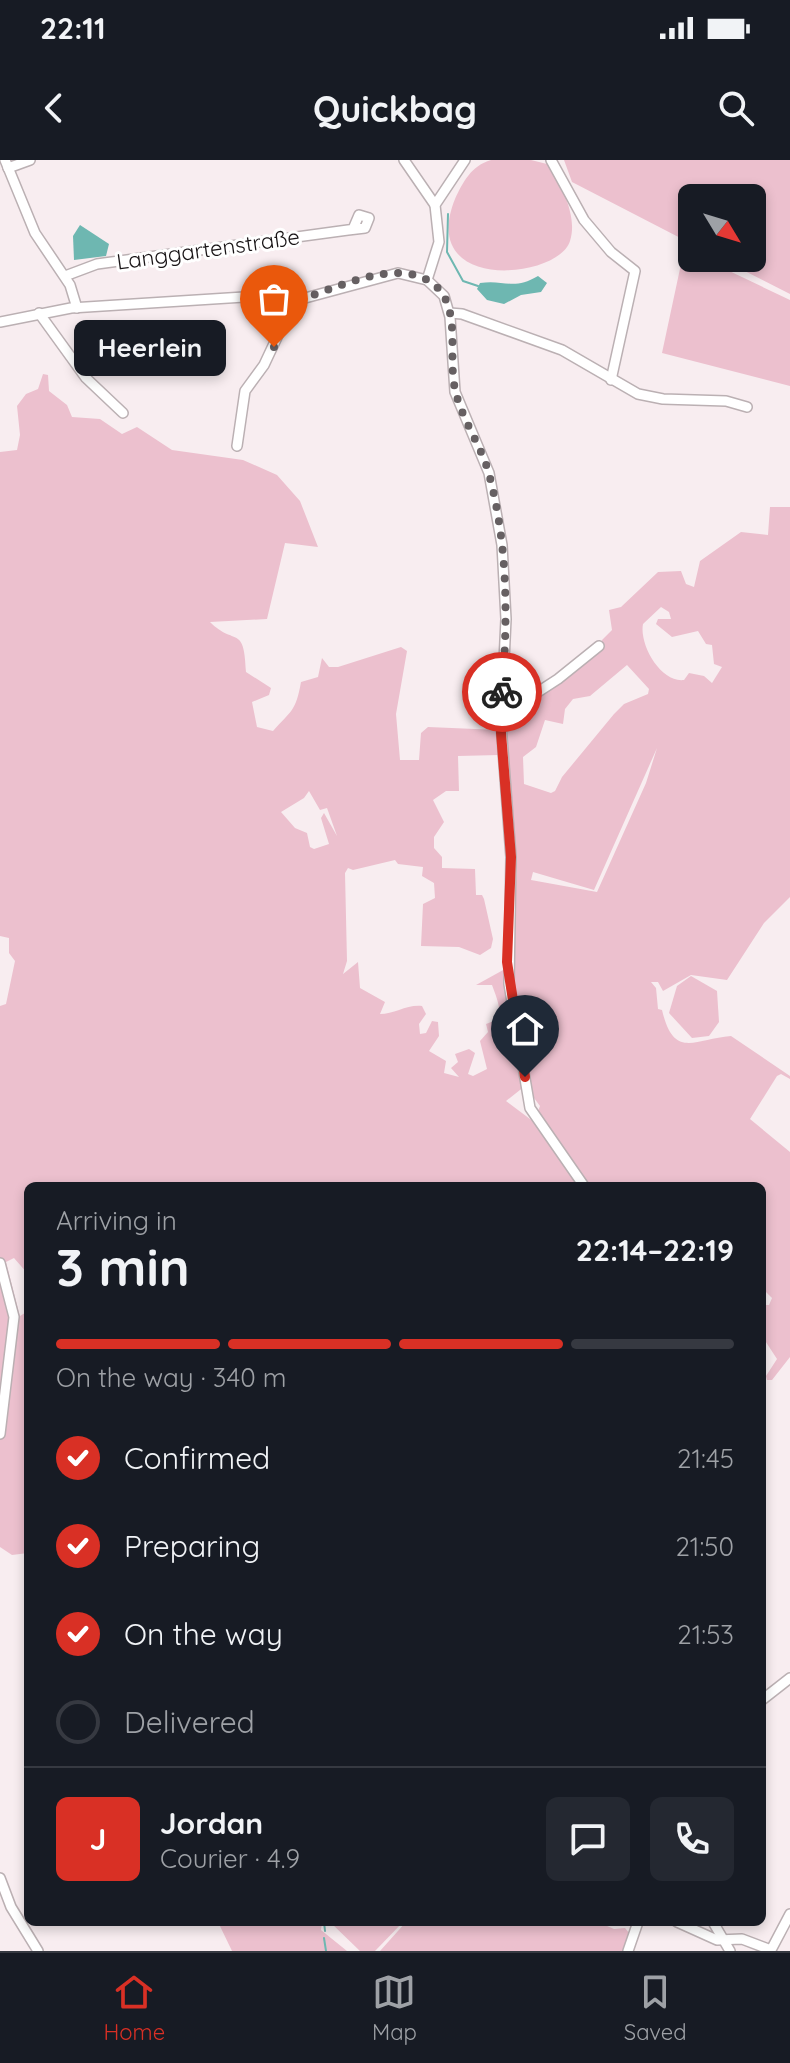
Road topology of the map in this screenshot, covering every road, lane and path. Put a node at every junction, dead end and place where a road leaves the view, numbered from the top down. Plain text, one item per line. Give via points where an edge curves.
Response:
1 (30, 160) edge
2 (404, 160) edge
3 (465, 160) edge
4 (554, 161) edge
5 (7, 164) edge
6 (435, 205) junction
7 (353, 229) dead end
8 (65, 276) junction
9 (427, 280) junction
10 (294, 301) junction
11 (77, 308) junction
12 (39, 313) junction
13 (450, 313) junction
14 (0, 322) edge
15 (611, 380) junction
16 (747, 407) dead end
17 (123, 413) dead end
18 (237, 446) dead end
19 (599, 646) dead end
20 (501, 716) junction
21 (581, 1182) edge
22 (0, 1263) edge
23 (0, 1434) edge
24 (790, 1678) edge
25 (766, 1697) edge
26 (0, 1878) edge
27 (790, 1914) edge
28 (637, 1926) edge
29 (687, 1926) edge
30 (715, 1926) edge
31 (724, 1940) junction
32 (38, 1951) edge
33 (628, 1951) edge
34 (730, 1951) edge

1 - 5 street
2 - 6 street
3 - 6 street
4 - 15 street via 584,220 635,271
5 - 8 street via 35,233
6 - 9 street via 439,242
7 - 8 street, Langgartenstraße via 97,264
8 - 11 street
9 - 10 street via 389,274
9 - 13 street via 444,296
10 - 11 street via 244,297
10 - 18 street via 264,365 246,388
11 - 12 street
12 - 14 street
12 - 17 street via 86,378
13 - 15 street via 562,350
13 - 20 street via 455,392 489,473 500,531 506,619
15 - 16 street via 647,397
19 - 20 street
20 - 21 street via 511,857 507,962 530,1108
22 - 23 street via 14,1310
24 - 25 street
26 - 32 street via 15,1916
27 - 31 street via 771,1950 742,1939
28 - 33 street
29 - 31 street
30 - 31 street
31 - 34 street

